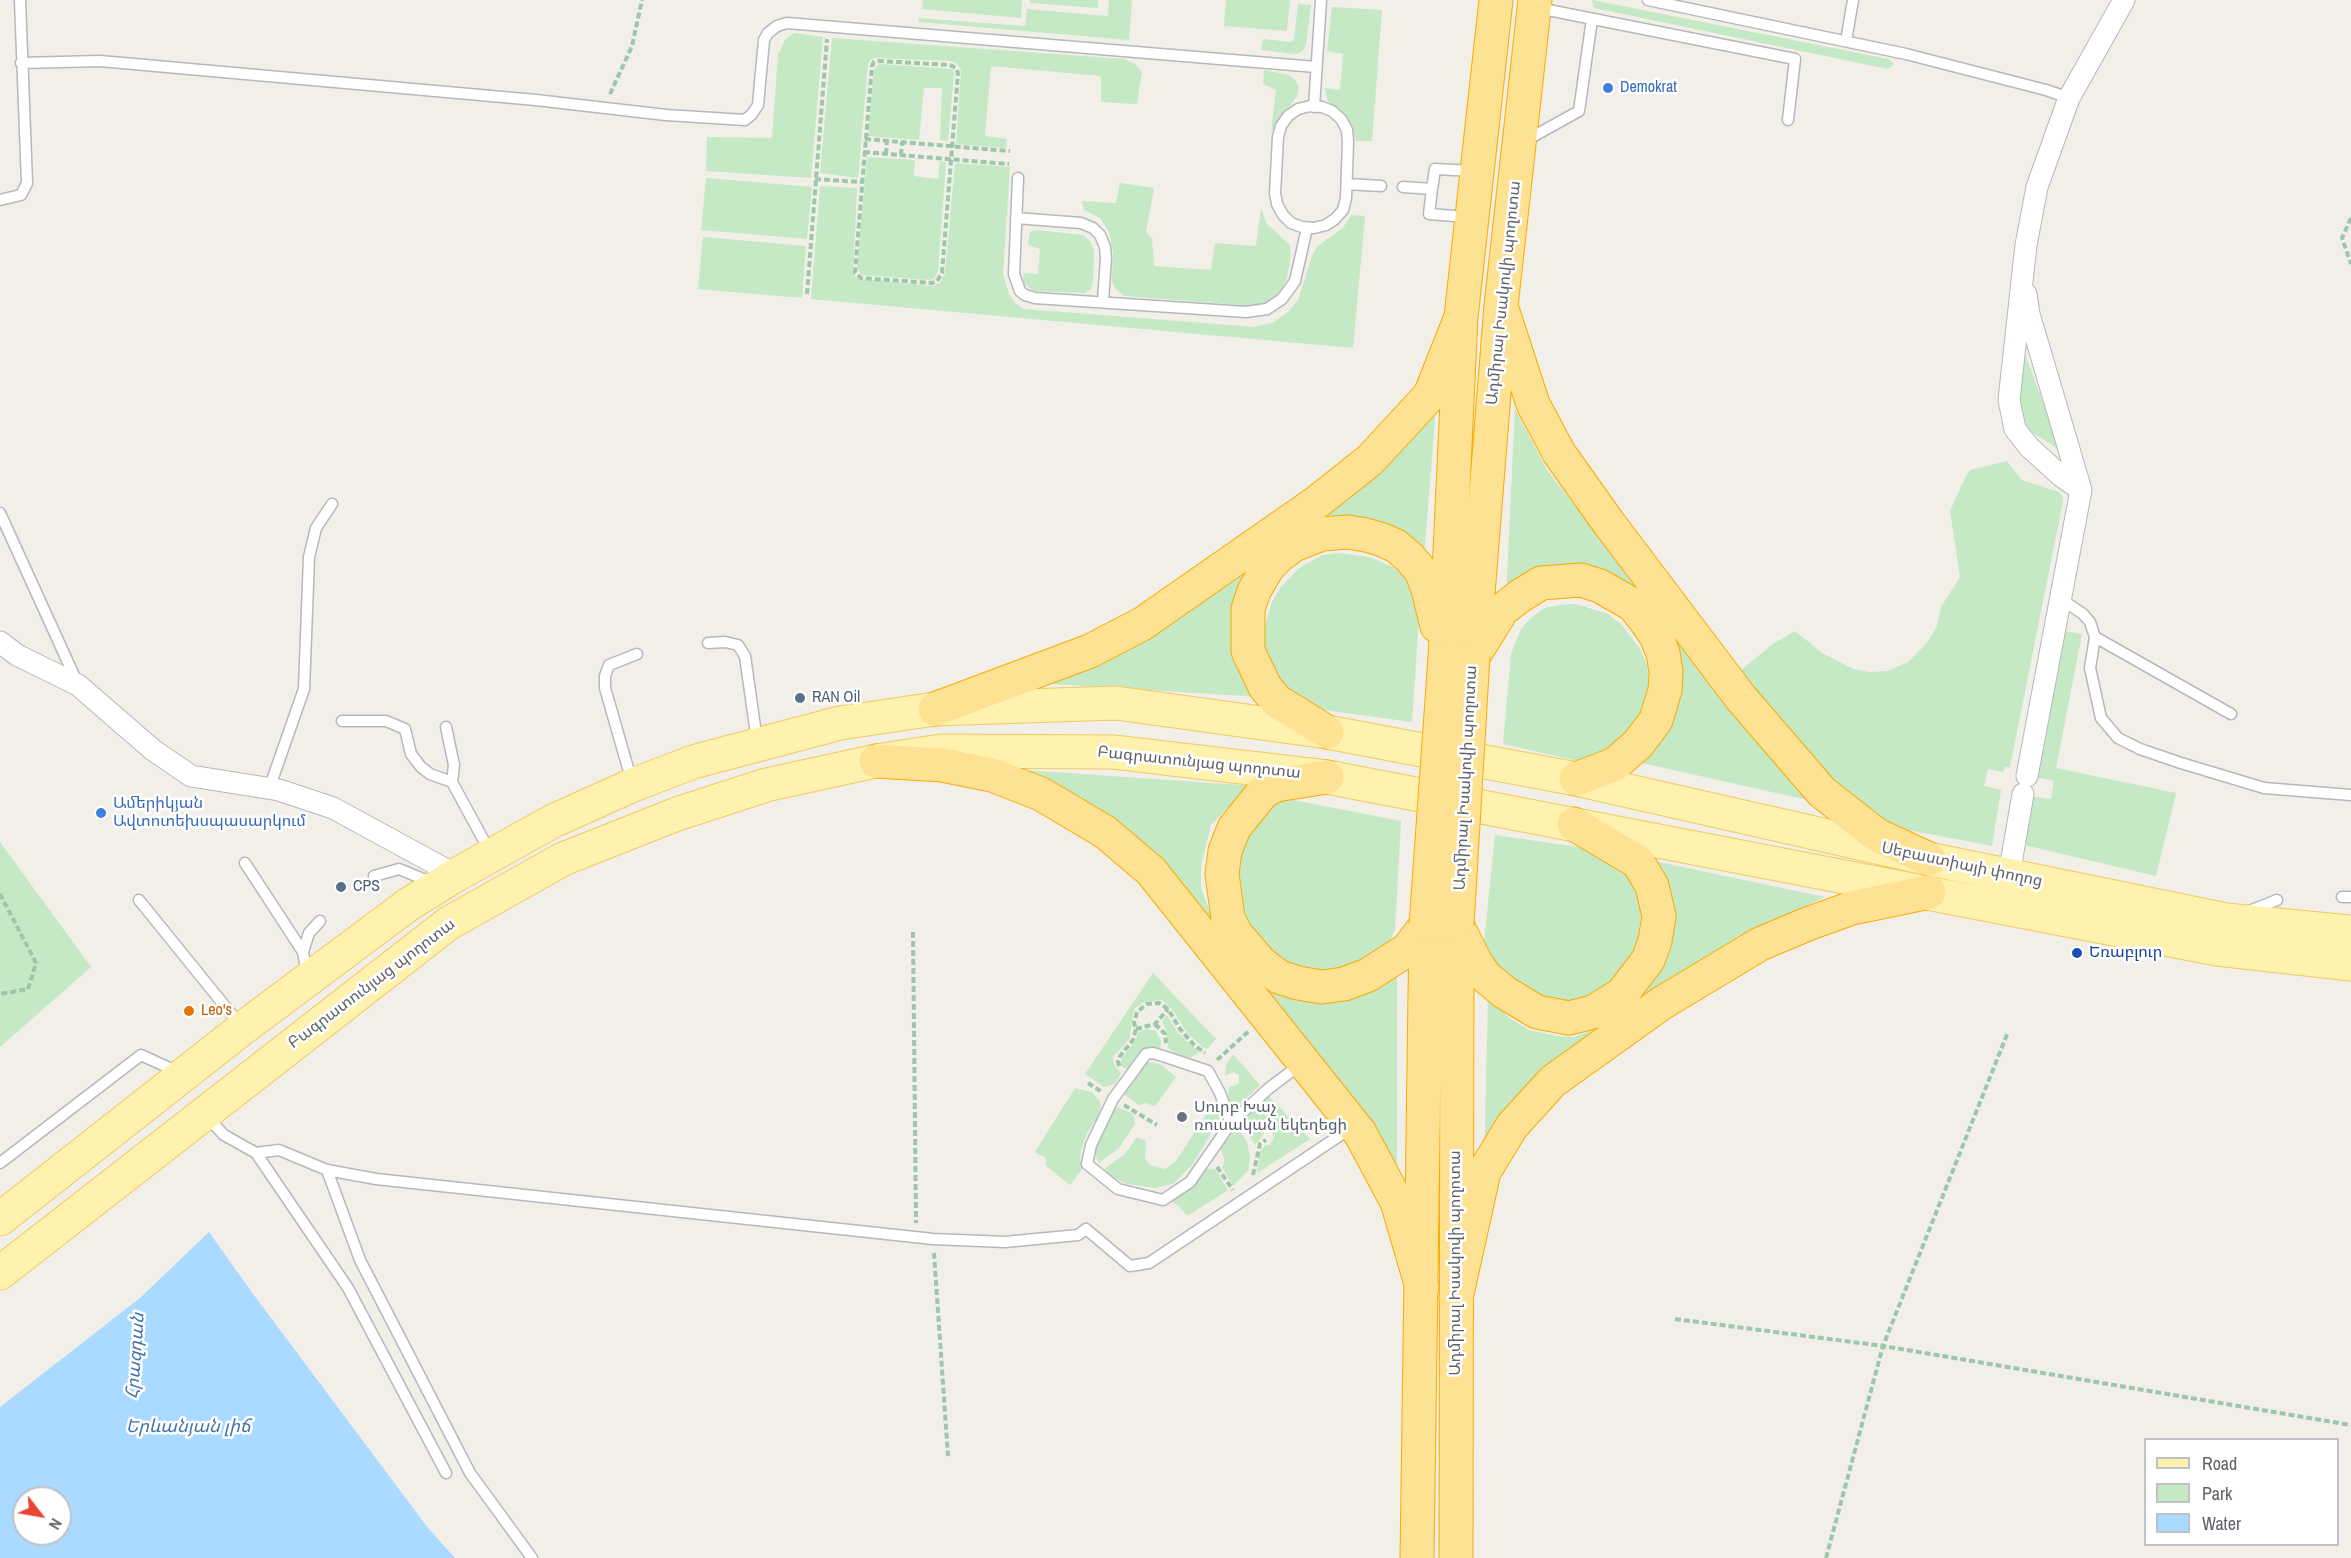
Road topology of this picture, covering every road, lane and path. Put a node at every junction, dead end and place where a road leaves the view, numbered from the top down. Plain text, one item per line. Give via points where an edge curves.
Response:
1 (20, 0) edge
2 (642, 0) edge
3 (1321, 0) edge
4 (1496, 0) edge
5 (1648, 0) edge
6 (1853, 0) edge
7 (2124, 0) edge
8 (1535, 4) edge
9 (1693, 5) edge
10 (1592, 19) junction
11 (828, 27) junction
12 (1846, 41) junction
13 (21, 63) junction
14 (1316, 67) junction
15 (2070, 98) junction
16 (1314, 107) junction
17 (603, 109) junction
18 (1788, 120) dead end
19 (865, 139) junction
20 (887, 141) junction
21 (902, 142) junction
22 (1519, 144) junction
23 (952, 147) junction
24 (1010, 151) dead end
25 (864, 152) junction
26 (886, 154) junction
27 (901, 156) junction
28 (951, 160) junction
29 (1009, 164) dead end
30 (1476, 171) junction
31 (1018, 178) dead end
32 (815, 179) junction
33 (861, 182) junction
34 (1347, 184) junction
35 (1381, 186) dead end
36 (1403, 187) dead end
37 (1432, 189) junction
38 (0, 200) edge
39 (1016, 218) junction
40 (1471, 218) junction
41 (2351, 218) edge
42 (1307, 228) junction
43 (2351, 264) edge
44 (2022, 273) junction
45 (807, 294) dead end
46 (1103, 301) junction
47 (1501, 306) junction
48 (1461, 318) junction
49 (2081, 490) junction
50 (332, 504) dead end
51 (0, 513) edge
52 (2061, 599) junction
53 (2095, 637) junction
54 (0, 642) edge
55 (708, 643) dead end
56 (637, 654) dead end
57 (1459, 657) junction
58 (78, 686) junction
59 (935, 709) junction
60 (2231, 714) dead end
61 (342, 721) dead end
62 (446, 727) dead end
63 (1327, 732) junction
64 (758, 743) junction
65 (876, 761) junction
66 (1327, 777) junction
67 (1576, 779) junction
68 (452, 782) junction
69 (633, 785) junction
70 (269, 789) junction
71 (2351, 795) edge
72 (1574, 824) junction
73 (492, 855) junction
74 (1929, 859) junction
75 (245, 863) dead end
76 (2009, 875) junction
77 (374, 876) dead end
78 (447, 880) junction
79 (1929, 892) junction
80 (0, 894) edge
81 (139, 900) dead end
82 (2277, 900) dead end
83 (2226, 920) junction
84 (320, 921) dead end
85 (1442, 925) junction
86 (913, 932) dead end
87 (2351, 932) edge
88 (2351, 964) edge
89 (305, 966) junction
90 (0, 994) edge
91 (1168, 1009) junction
92 (1256, 1024) dead end
93 (243, 1029) junction
94 (1136, 1029) junction
95 (2008, 1032) dead end
96 (1215, 1061) junction
97 (1303, 1062) junction
98 (1208, 1071) junction
99 (183, 1075) junction
100 (1131, 1075) junction
101 (204, 1114) junction
102 (1231, 1123) junction
103 (1354, 1126) junction
104 (1266, 1140) dead end
105 (91, 1147) junction
106 (256, 1153) junction
107 (1209, 1156) junction
108 (0, 1163) edge
109 (327, 1170) junction
110 (1250, 1180) dead end
111 (117, 1182) junction
112 (1242, 1186) dead end
113 (1234, 1191) junction
114 (1225, 1197) dead end
115 (0, 1219) edge
116 (933, 1239) junction
117 (0, 1273) edge
118 (1422, 1287) junction
119 (1455, 1298) junction
120 (1675, 1318) dead end
121 (1883, 1346) junction
122 (2351, 1425) edge
123 (948, 1456) dead end
124 (446, 1473) dead end
125 (532, 1558) edge
126 (1417, 1558) edge
127 (1456, 1558) edge
128 (1826, 1558) edge

1 - 13 lane
2 - 17 path via 632,46
3 - 14 lane
4 - 30 highway, Ադմիրալ Իսակովի պողոտա
5 - 9 lane
6 - 12 lane
7 - 15 street
8 - 10 lane
8 - 22 highway, Ադմիրալ Իսակովի պողոտա
9 - 12 lane
10 - 18 lane via 1796,59
10 - 22 lane via 1579,111
11 - 14 lane
11 - 17 lane via 788,23 768,33 758,105 746,120
11 - 32 path
12 - 15 lane
13 - 17 lane via 100,61
13 - 38 lane via 27,183 21,195
14 - 16 lane
15 - 44 street via 2037,187
16 - 34 lane via 1332,111 1347,130
16 - 42 lane via 1288,116 1278,137 1277,204 1292,223
19 - 20 path
19 - 23 path via 874,62 950,65 958,73
19 - 25 path
20 - 21 path
20 - 26 path
21 - 23 path
21 - 27 path
22 - 47 highway, Ադմիրալ Իսակովի պողոտա
23 - 24 path
23 - 28 path
25 - 26 path
25 - 33 path
26 - 27 path
27 - 28 path
28 - 29 path
28 - 33 path via 942,273 932,283 857,275
30 - 37 lane via 1435,169
30 - 40 highway, Ադմիրալ Իսակովի պողոտա
31 - 39 lane
32 - 33 path
32 - 45 path
34 - 35 lane
34 - 42 lane via 1343,210 1335,219
36 - 37 lane
37 - 40 lane via 1429,214
39 - 46 lane via 1081,223 1093,228 1105,246
39 - 46 lane via 1014,274 1025,296
40 - 48 highway, Ադմիրալ Իսակովի պողոտա
41 - 43 path via 2342,238
42 - 46 lane via 1295,281 1282,299 1267,309 1246,312
44 - 49 street via 2029,314
44 - 49 street via 2009,400 2015,429 2029,447
47 - 57 highway, Ադմիրալ Իսակովի պողոտա
47 - 74 highway via 1533,404 1559,453 1741,698 1822,792 1877,835
48 - 57 highway, Ադմիրալ Իսակովի պողոտա
48 - 59 highway via 1430,396 1370,460 1317,502 1142,624 1081,654
49 - 52 street
50 - 70 lane via 316,528 309,557 304,689
51 - 58 lane
52 - 53 lane via 2083,614
52 - 76 street
53 - 60 lane
53 - 71 lane via 2090,668 2101,718 2118,738 2140,749 2264,788
54 - 58 street
55 - 64 lane via 738,645 745,656
56 - 69 lane via 609,665 605,676
57 - 63 highway via 1421,571 1396,546 1348,532 1322,534 1294,545 1268,567 1254,591 1248,609 1248,651 1265,687 1277,701
57 - 67 highway via 1502,610 1541,583 1581,580 1633,605 1659,644 1666,672 1656,720 1638,744 1615,764
57 - 85 highway, Ադմիրալ Իսակովի պողոտա, bridge
58 - 70 street via 153,750 191,776
59 - 63 main road via 1116,703
59 - 64 main road via 840,723
61 - 68 lane via 386,721 405,729 411,754 421,766
62 - 68 lane via 454,765
63 - 67 main road
64 - 69 main road
65 - 66 main road, Բագրատունյաց պողոտա via 940,750 1113,752
65 - 97 highway via 942,765 992,775 1041,794 1105,832 1150,871
65 - 101 main road, Բագրատունյաց պողոտա via 766,785 676,814 563,859 449,923
66 - 72 main road, Բագրատունյաց պողոտա
66 - 85 highway via 1276,785 1263,792 1234,828 1222,874 1228,918 1236,934 1279,977 1322,987 1368,975
67 - 74 main road, Սեբաստիայի փողոց
68 - 73 lane
69 - 73 main road via 553,821
70 - 78 street via 333,808
72 - 79 main road, Սեբաստիայի փողոց
72 - 85 highway via 1638,862 1653,886 1659,916 1655,941 1648,960 1622,994 1593,1012 1569,1018 1537,1012 1486,977
73 - 78 main road
74 - 76 main road, Սեբաստիայի փողոց
75 - 89 lane
76 - 83 main road, Սեբաստիայի փողոց
77 - 78 lane via 399,869
78 - 89 main road
79 - 88 main road, Սեբաստիայի փողոց via 2217,949
79 - 119 highway via 1852,908 1760,944 1662,1003 1553,1081 1512,1126 1484,1172
80 - 90 path via 36,963 28,989
81 - 93 lane
82 - 83 lane
83 - 87 main road, Սեբաստիայի փողոց
84 - 89 lane via 309,933
85 - 118 highway, Ադմիրալ Իսակովի պողոտա
85 - 119 highway, Ադմիրալ Իսակովի պողոտա
86 - 116 path via 916,1222
89 - 93 main road
91 - 94 path via 1155,1024
91 - 94 path via 1147,1004 1137,1012
91 - 96 path via 1194,1045
92 - 96 path
93 - 99 main road
94 - 100 path via 1118,1062
95 - 121 path
96 - 98 path
97 - 102 lane
97 - 103 highway
98 - 100 lane via 1150,1053
98 - 102 lane
99 - 105 main road
99 - 108 lane via 141,1055
100 - 107 lane via 1113,1099 1091,1145 1087,1164 1118,1189 1162,1200 1190,1182
101 - 106 lane via 224,1135
101 - 111 main road, Բագրատունյաց պողոտա
102 - 107 lane
103 - 116 lane via 1149,1263 1130,1266 1086,1229 1078,1235 1005,1242
103 - 118 highway via 1397,1202
104 - 110 path via 1260,1144
105 - 111 main road
105 - 115 main road
106 - 109 lane via 279,1150
106 - 124 lane via 348,1288
107 - 113 path
109 - 116 lane via 376,1179
109 - 125 lane via 360,1260 470,1473
111 - 117 main road, Բագրատունյաց պողոտա
112 - 113 path
113 - 114 path
116 - 123 path
118 - 126 highway, Ադմիրալ Իսակովի պողոտա
119 - 127 highway, Ադմիրալ Իսակովի պողոտա
120 - 121 path
121 - 122 path
121 - 128 path

